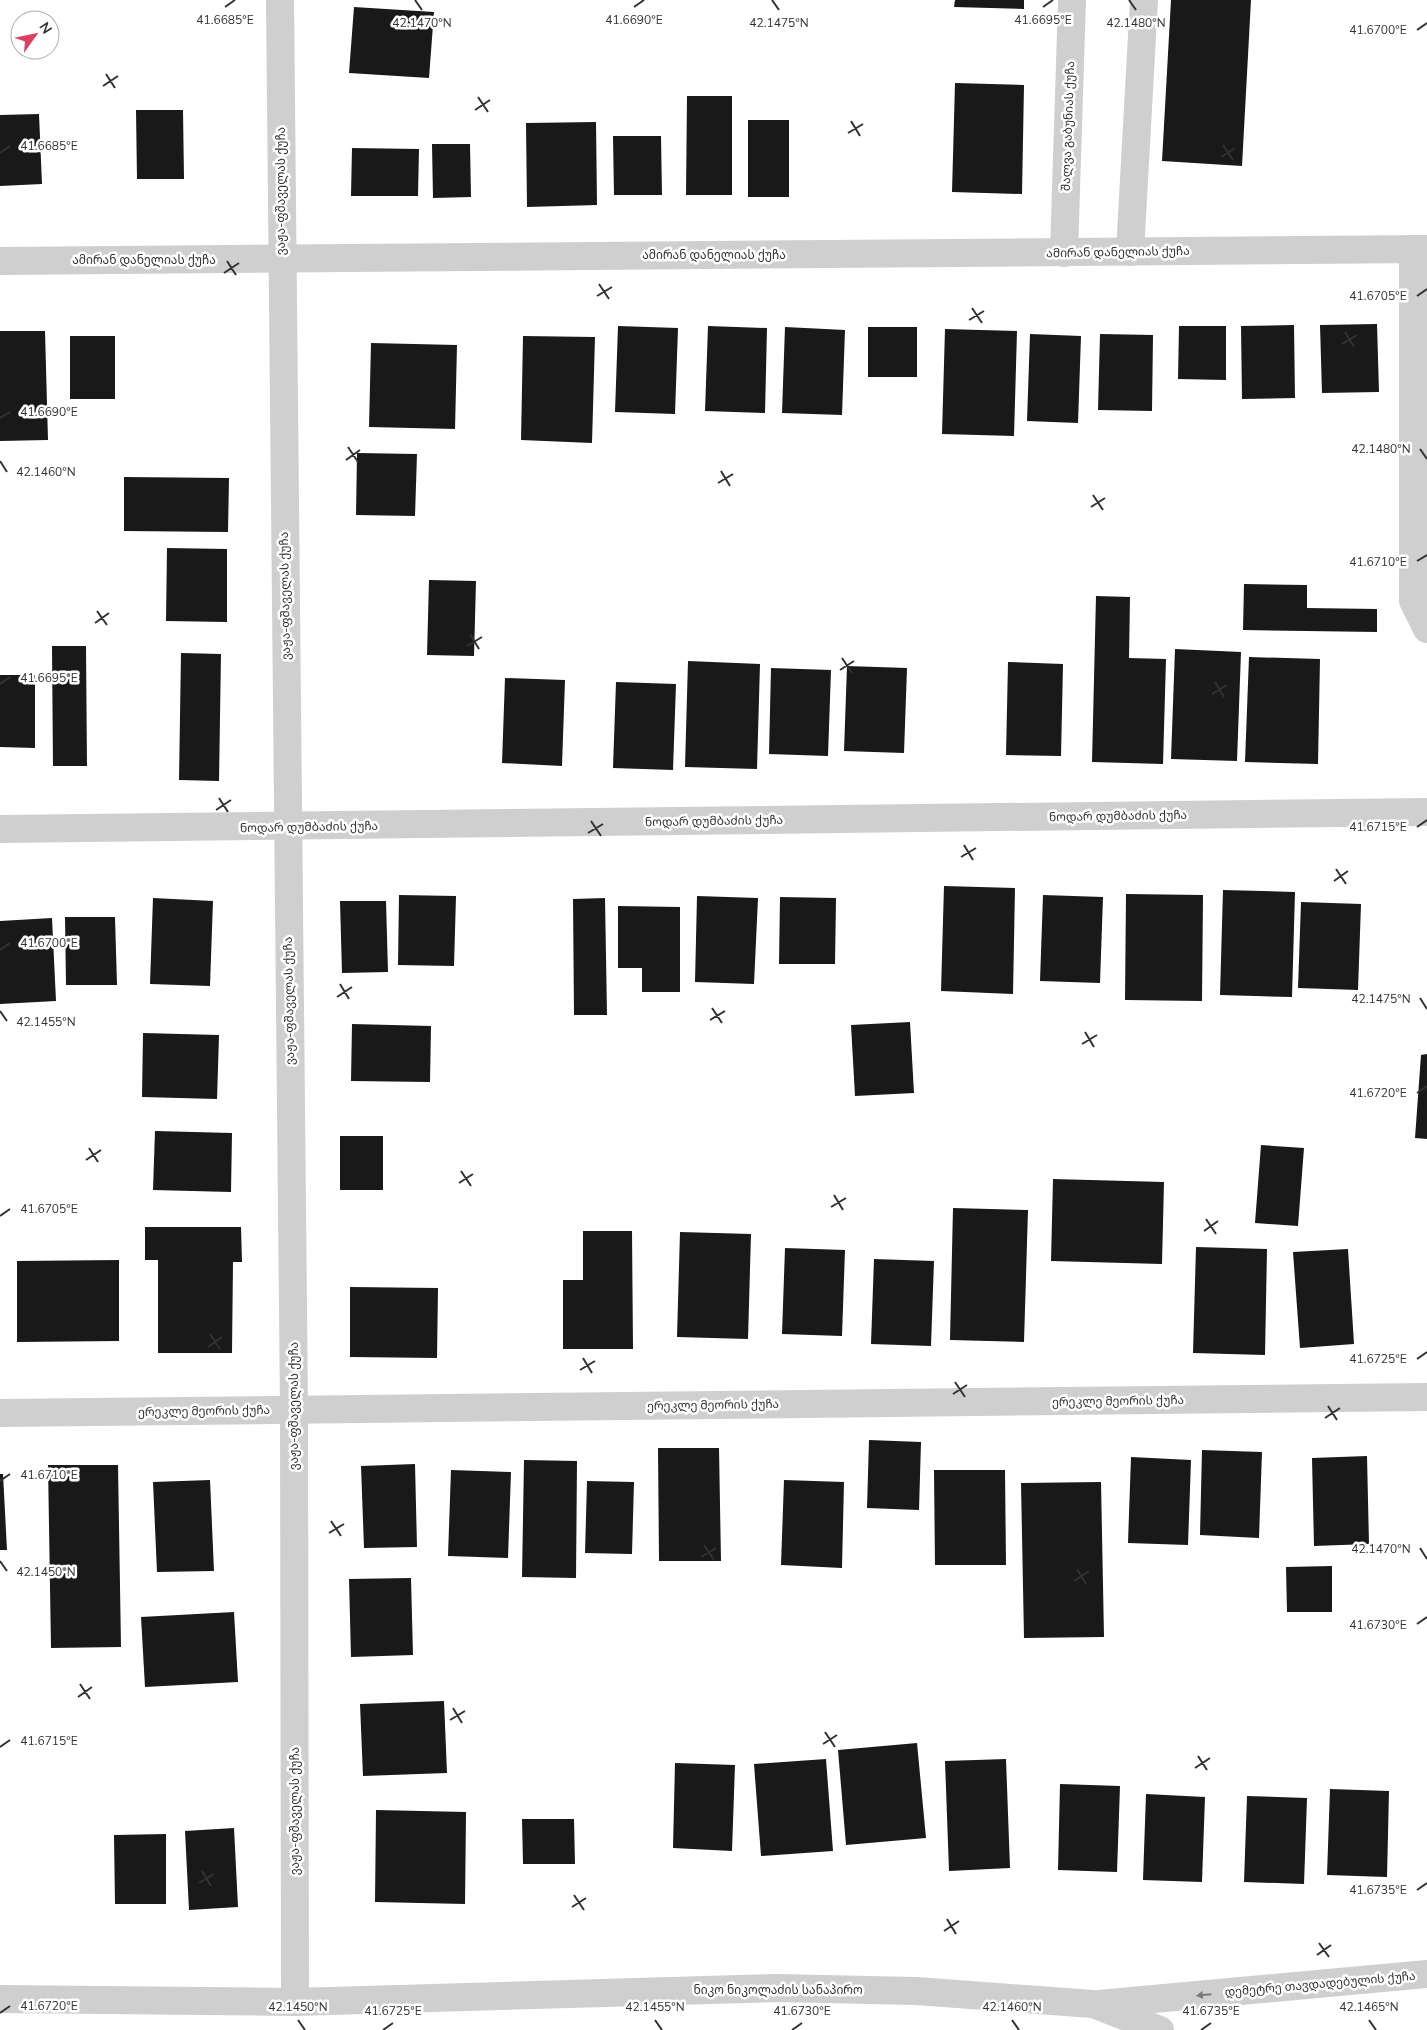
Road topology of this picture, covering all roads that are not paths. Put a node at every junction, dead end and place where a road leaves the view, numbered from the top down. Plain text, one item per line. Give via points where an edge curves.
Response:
1 (280, 0) edge
2 (1072, 0) edge
3 (1144, 0) edge
4 (1420, 249) edge
5 (1130, 252) junction
6 (1064, 253) junction
7 (281, 258) junction
8 (0, 261) edge
9 (1427, 628) edge
10 (1427, 812) edge
11 (288, 827) junction
12 (0, 829) edge
13 (1427, 1397) edge
14 (294, 1410) junction
15 (0, 1413) edge
16 (1427, 1974) edge
17 (0, 1999) edge
18 (295, 2002) junction
19 (1093, 2004) junction
20 (1160, 2030) edge

1 - 7 street, ვაჟა-ფშაველას ქუჩა
2 - 6 street, შალვა გაბუნიას ქუჩა
3 - 5 street
4 - 5 street, ამირან დანელიას ქუჩა
4 - 9 street via 1413,601
5 - 6 street, ამირან დანელიას ქუჩა
6 - 7 street, ამირან დანელიას ქუჩა
7 - 8 street, ამირან დანელიას ქუჩა
7 - 11 street, ვაჟა-ფშაველას ქუჩა
10 - 11 street, ნოდარ დუმბაძის ქუჩა
11 - 12 street, ნოდარ დუმბაძის ქუჩა
11 - 14 street, ვაჟა-ფშაველას ქუჩა
13 - 14 street, ერეკლე მეორის ქუჩა
14 - 15 street, ერეკლე მეორის ქუჩა
14 - 18 street, ვაჟა-ფშაველას ქუჩა
16 -> 19 street, დემეტრე თავდადებულის ქუჩა
17 - 18 street, ნიკო ნიკოლაძის სანაპირო
18 - 19 street, ნიკო ნიკოლაძის სანაპირო via 777,1988 916,1991
19 - 20 street, ნიკო ნიკოლაძის სანაპირო

